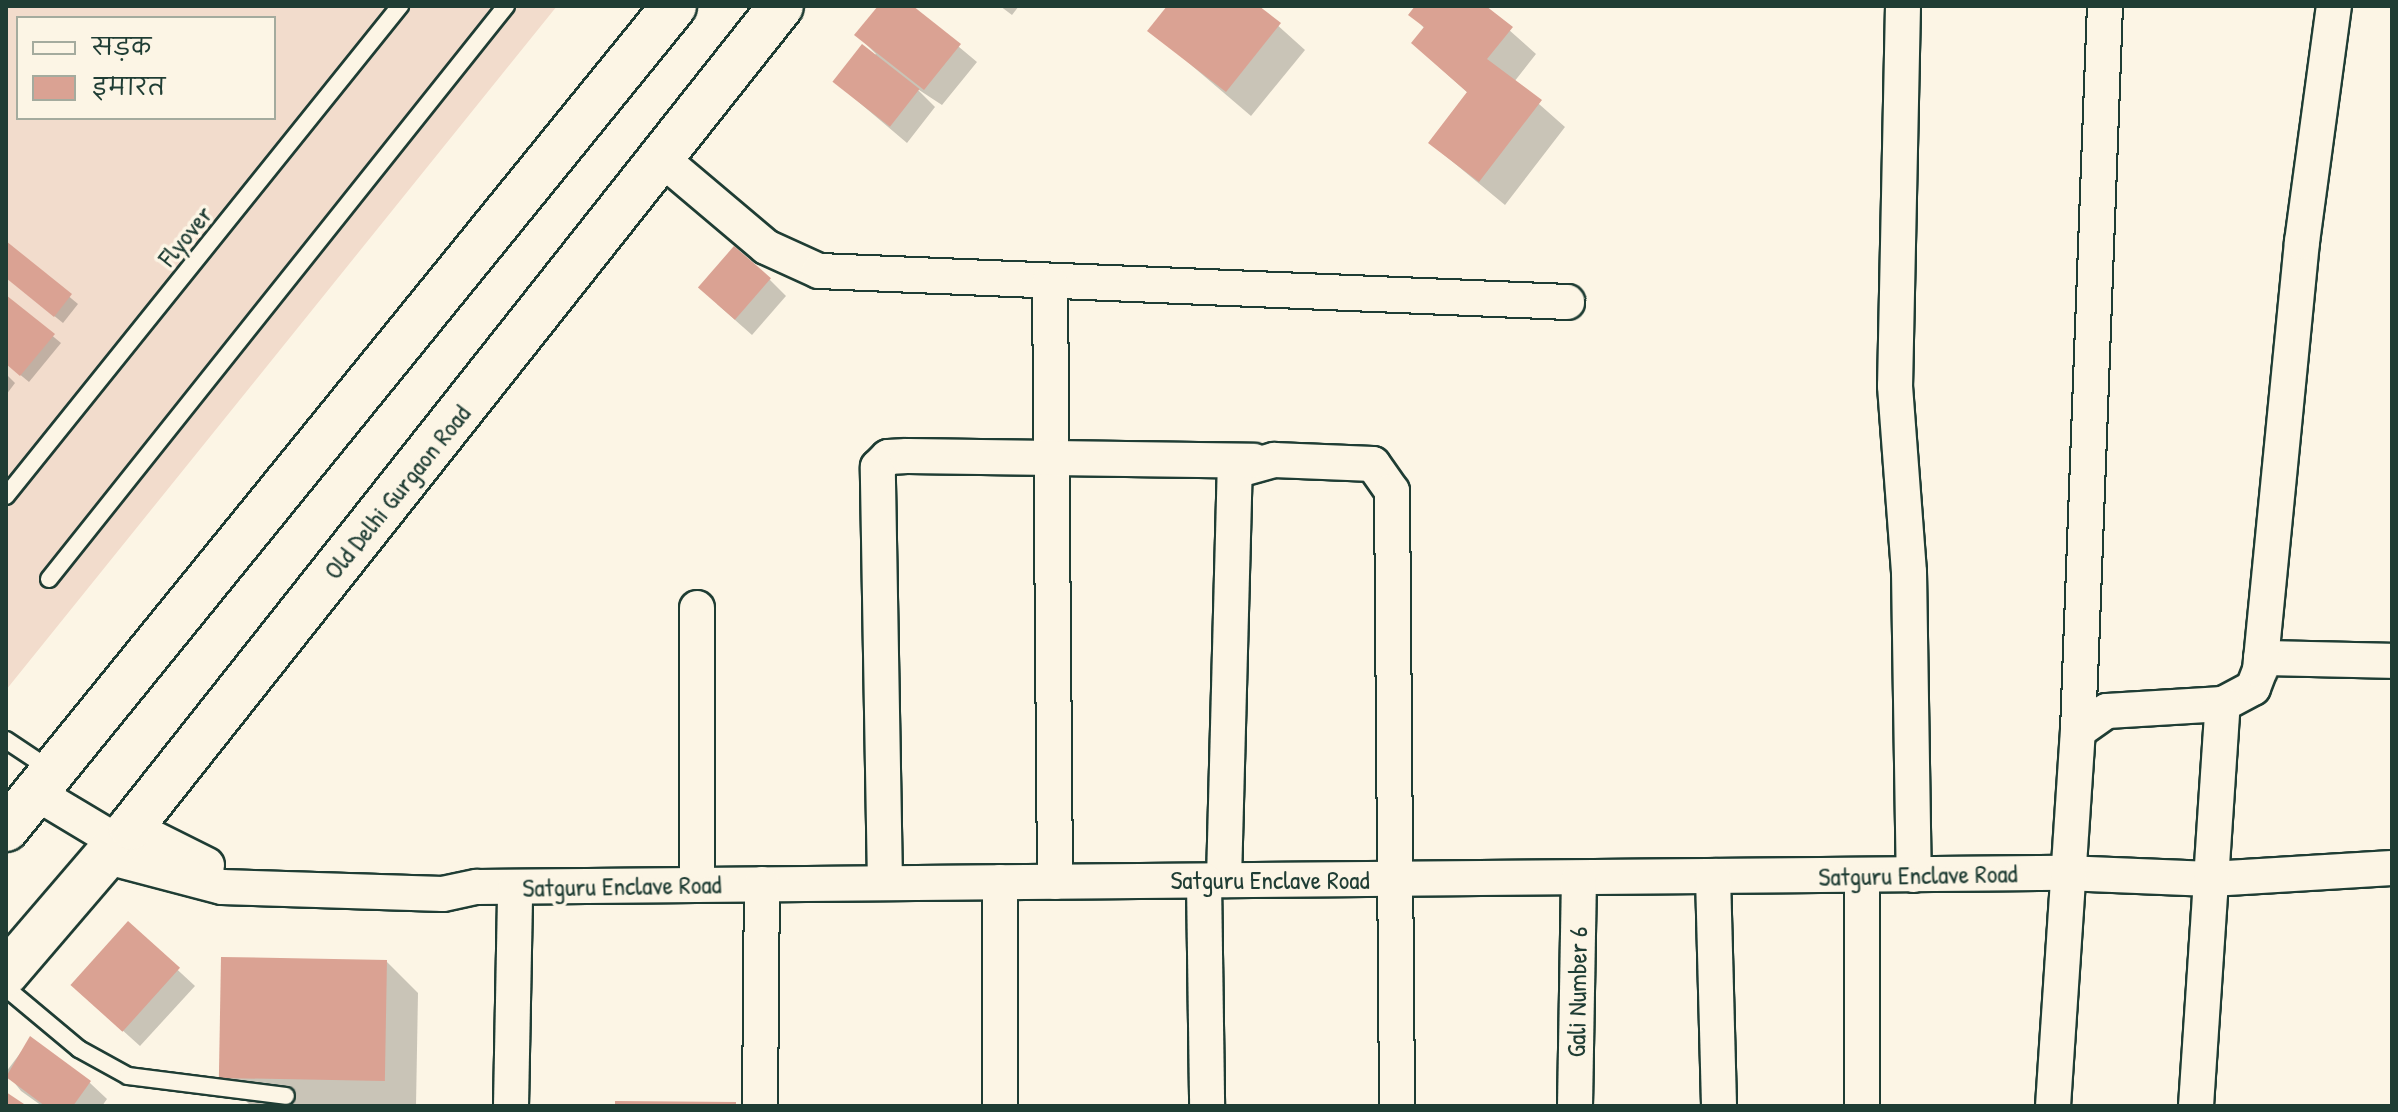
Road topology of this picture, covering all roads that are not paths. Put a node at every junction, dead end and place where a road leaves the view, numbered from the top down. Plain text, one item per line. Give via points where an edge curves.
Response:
1 (506, 6) edge
2 (674, 6) edge
3 (781, 6) edge
4 (1903, 6) edge
5 (2105, 6) edge
6 (2334, 6) edge
7 (397, 12) edge
8 (662, 159) junction
9 (1050, 282) junction
10 (1567, 302) dead end
11 (1049, 459) junction
12 (1254, 461) junction
13 (6, 496) edge
14 (49, 579) dead end
15 (697, 608) dead end
16 (2261, 658) junction
17 (2392, 661) edge
18 (2223, 704) junction
19 (2078, 731) junction
20 (6, 740) edge
21 (45, 782) junction
22 (6, 829) edge
23 (117, 842) junction
24 (2392, 868) edge
25 (2064, 873) junction
26 (1862, 875) junction
27 (1914, 875) junction
28 (1713, 876) junction
29 (1579, 878) junction
30 (1397, 879) junction
31 (2211, 879) junction
32 (1214, 881) junction
33 (1000, 882) junction
34 (1055, 882) junction
35 (885, 883) junction
36 (762, 884) junction
37 (697, 885) junction
38 (515, 888) junction
39 (6, 973) edge
40 (6, 988) edge
41 (286, 1096) dead end
42 (511, 1106) edge
43 (760, 1106) edge
44 (1000, 1106) edge
45 (1207, 1106) edge
46 (1397, 1106) edge
47 (1575, 1106) edge
48 (1719, 1106) edge
49 (1862, 1106) edge
50 (2053, 1106) edge
51 (2196, 1106) edge

1 - 14 lane
2 - 21 main road
3 - 8 main road, Old Delhi Gurgaon Road
4 - 27 street via 1895,386 1909,572
5 - 19 street
6 - 16 street via 2302,242
7 - 13 lane, Flyover
8 - 9 street via 766,247 805,266 855,276
8 - 23 main road, Old Delhi Gurgaon Road
9 - 10 street
9 - 11 street
11 - 12 street
11 - 34 street
11 - 35 street via 888,457 878,467
12 - 30 street via 1356,460 1386,474
12 - 32 street via 1235,471 1231,489
15 - 37 street
16 - 17 street
16 - 18 street via 2253,688
18 - 19 street via 2107,711
18 - 31 street
19 - 25 street
20 - 21 lane
21 - 22 main road
21 - 23 street, Satguru Enclave Road
23 - 38 street, Satguru Enclave Road via 199,864 447,875 477,887
23 - 39 main road, Old Delhi Gurgaon Road
24 - 31 street, Satguru Enclave Road
25 - 27 street, Satguru Enclave Road
25 - 31 street, Satguru Enclave Road
25 - 50 street
26 - 27 street, Satguru Enclave Road
26 - 28 street, Satguru Enclave Road
26 - 49 street
28 - 29 street, Satguru Enclave Road
28 - 48 street
29 - 30 street, Satguru Enclave Road
29 - 47 street, Gali Number 6
30 - 32 street, Satguru Enclave Road
30 - 46 street
31 - 51 street
32 - 34 street, Satguru Enclave Road
32 - 45 street
33 - 34 street, Satguru Enclave Road
33 - 35 street, Satguru Enclave Road
33 - 44 street
35 - 36 street, Satguru Enclave Road
36 - 37 street, Satguru Enclave Road
36 - 43 street
37 - 38 street, Satguru Enclave Road
38 - 42 street
40 - 41 lane via 79,1049 128,1076

